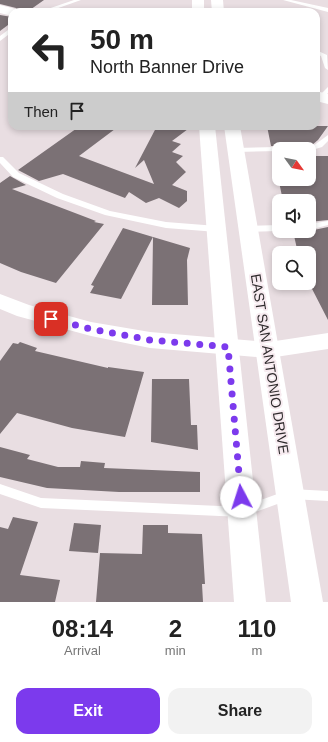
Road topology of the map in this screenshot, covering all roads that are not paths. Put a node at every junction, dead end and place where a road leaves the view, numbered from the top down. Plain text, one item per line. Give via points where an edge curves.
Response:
1 (79, 0) edge
2 (284, 0) edge
3 (54, 8) edge
4 (319, 8) edge
5 (8, 32) edge
6 (0, 39) edge
7 (320, 54) edge
8 (328, 68) edge
9 (207, 130) edge
10 (233, 130) edge
11 (328, 137) edge
12 (272, 149) edge
13 (316, 149) edge
14 (236, 150) junction
15 (0, 159) edge
16 (328, 223) edge
17 (316, 226) edge
18 (272, 228) edge
19 (216, 229) junction
20 (249, 229) junction
21 (0, 301) edge
22 (328, 341) edge
23 (228, 347) junction
24 (269, 350) junction
25 (0, 489) edge
26 (291, 494) junction
27 (328, 496) edge
28 (242, 512) junction
29 (250, 602) edge
30 (307, 602) edge

1 - 3 lane
2 - 4 lane
5 - 6 lane
7 - 8 lane via 324,55
9 - 19 main road
10 - 14 main road, EAST SAN ANTONIO DRIVE
11 - 13 lane via 322,146
12 - 14 lane
14 - 20 main road, EAST SAN ANTONIO DRIVE
15 - 19 lane via 16,175 60,196 108,213 166,225
16 - 17 lane
18 - 20 lane
19 - 23 main road
20 - 24 main road, EAST SAN ANTONIO DRIVE
21 - 23 street via 24,311 91,329 150,340
22 - 24 street
23 - 24 street
23 - 28 main road
24 - 26 main road, EAST SAN ANTONIO DRIVE
25 - 28 lane via 41,503
26 - 27 lane
26 - 28 lane
26 - 30 main road, EAST SAN ANTONIO DRIVE
28 - 29 main road

